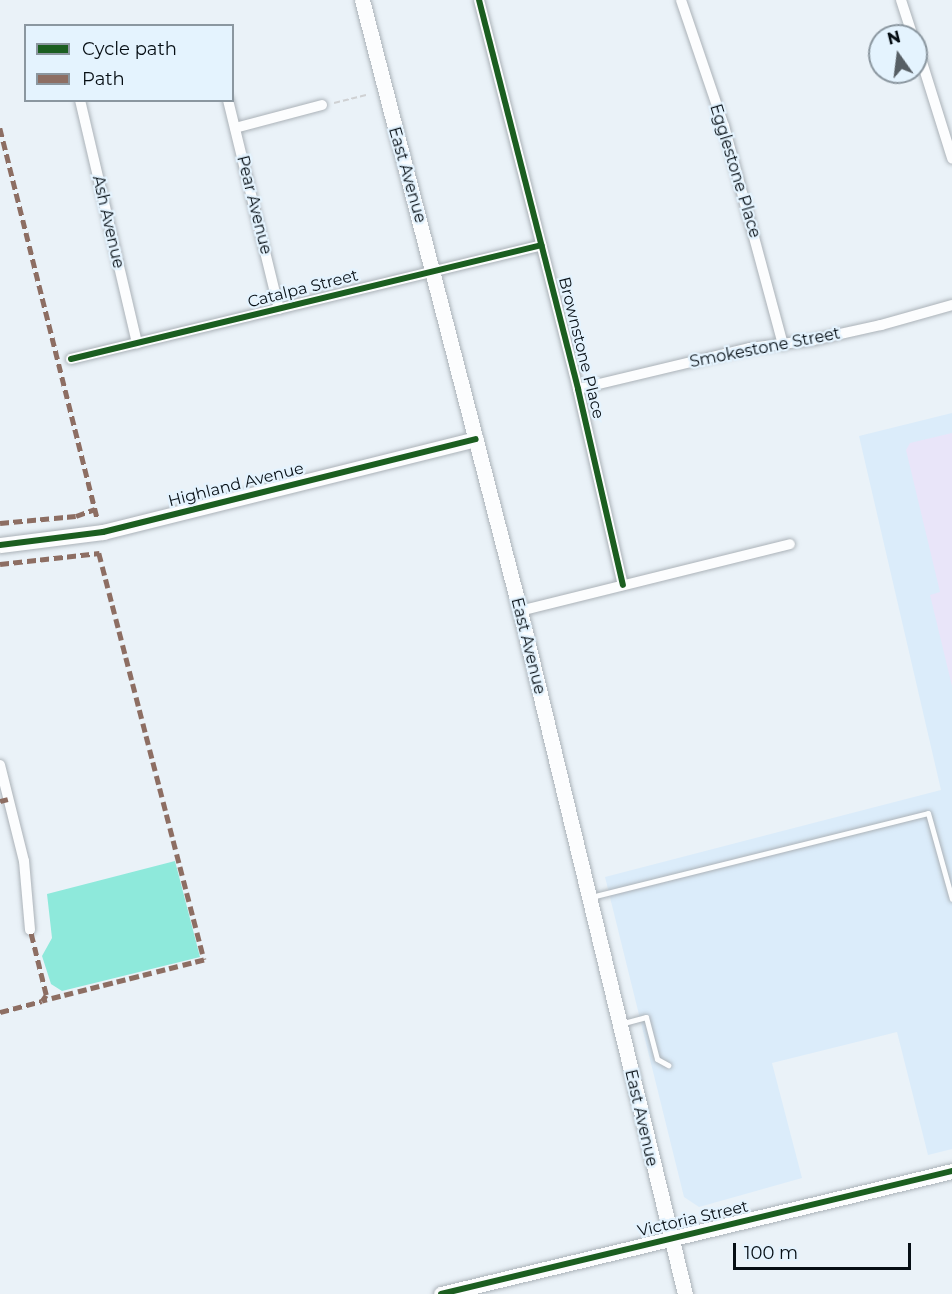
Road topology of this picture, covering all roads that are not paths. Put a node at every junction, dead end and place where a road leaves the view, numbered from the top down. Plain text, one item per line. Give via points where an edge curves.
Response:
1 (362, 0) edge
2 (479, 0) edge
3 (681, 0) edge
4 (901, 0) edge
5 (910, 24) edge
6 (928, 81) edge
7 (80, 102) edge
8 (228, 102) edge
9 (322, 105) road end
10 (235, 128) junction
11 (952, 158) edge
12 (542, 245) junction
13 (432, 272) junction
14 (952, 305) edge
15 (279, 309) junction
16 (137, 343) junction
17 (783, 345) junction
18 (71, 359) dead end
19 (578, 389) junction
20 (476, 439) junction
21 (790, 543) dead end
22 (0, 545) edge
23 (623, 585) junction
24 (520, 611) junction
25 (0, 765) edge
26 (840, 834) junction
27 (842, 843) dead end
28 (590, 897) junction
29 (952, 899) edge
30 (30, 930) dead end
31 (653, 1015) dead end
32 (646, 1017) junction
33 (620, 1024) junction
34 (668, 1065) dead end
35 (952, 1171) edge
36 (670, 1238) junction
37 (441, 1294) edge
38 (685, 1294) edge

1 - 13 main road, East Avenue
2 - 12 street, Brownstone Place
3 - 17 street, Egglestone Place via 724,126
4 - 5 street
6 - 11 street
7 - 16 street, Ash Avenue
8 - 10 street, Pear Avenue
9 - 10 street
10 - 15 street, Pear Avenue
12 - 13 street, Catalpa Street
12 - 19 street, Brownstone Place
13 - 15 street, Catalpa Street
13 - 20 main road, East Avenue
14 - 17 street, Smokestone Street
15 - 16 street, Catalpa Street
16 - 18 street, Catalpa Street
17 - 19 street, Smokestone Street via 750,348
19 - 23 street, Brownstone Place
20 - 22 main road, Highland Avenue via 103,532
20 - 24 main road, East Avenue
21 - 23 street
23 - 24 street
24 - 28 main road, East Avenue
25 - 30 street via 24,861
26 - 27 lane
26 - 28 lane
26 - 29 lane via 928,813
28 - 33 main road, East Avenue
31 - 32 lane
32 - 33 lane
32 - 34 lane via 657,1059
33 - 36 main road, East Avenue
35 - 36 main road, Victoria Street
36 - 37 main road, Victoria Street
36 - 38 main road, East Avenue

